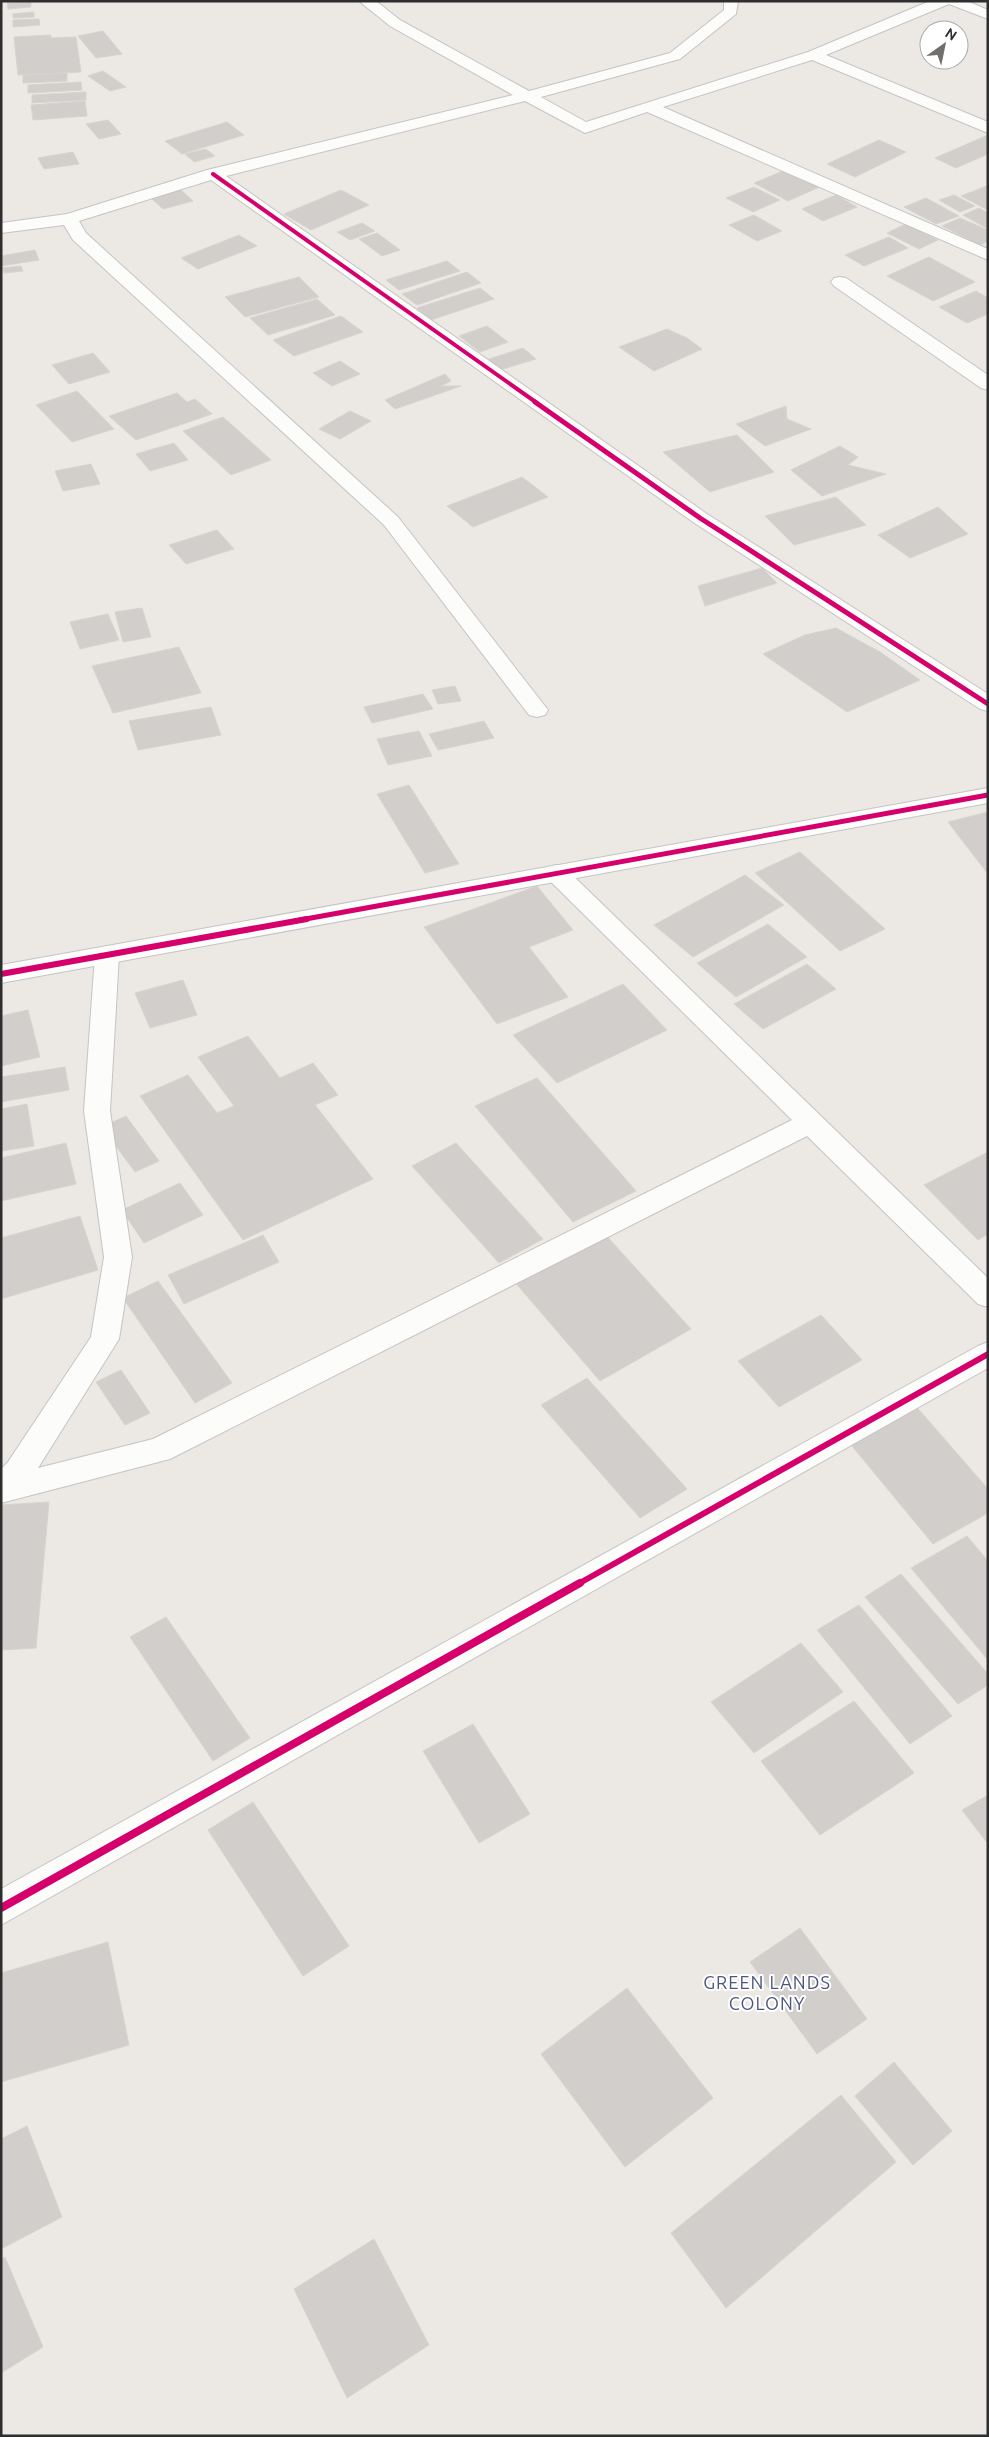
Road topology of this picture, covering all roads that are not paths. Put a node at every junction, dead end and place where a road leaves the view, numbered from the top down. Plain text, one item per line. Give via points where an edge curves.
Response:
1 (366, 1) edge
2 (731, 1) edge
3 (943, 1) edge
4 (954, 1) edge
5 (988, 15) edge
6 (813, 55) junction
7 (527, 96) junction
8 (648, 106) junction
9 (988, 128) edge
10 (213, 174) junction
11 (69, 219) junction
12 (1, 228) edge
13 (988, 254) edge
14 (840, 282) dead end
15 (988, 384) edge
16 (988, 704) edge
17 (536, 710) dead end
18 (988, 795) edge
19 (556, 873) junction
20 (107, 955) junction
21 (1, 974) edge
22 (811, 1122) junction
23 (988, 1296) edge
24 (988, 1354) edge
25 (1, 1489) edge
26 (1, 1908) edge

1 - 7 street via 395,23
2 - 7 street via 731,11 675,56
3 - 6 street
4 - 5 street
6 - 8 street
6 - 9 street
7 - 8 street via 585,128
7 - 10 street
8 - 13 street
10 - 11 street
10 - 16 street via 700,518
11 - 12 street
11 - 17 street via 79,236 392,520
14 - 15 street
18 - 19 street
19 - 20 street
19 - 22 street
20 - 21 street
20 - 25 street via 97,1111 118,1257 105,1339 19,1471
22 - 23 street
22 - 25 street via 159,1450
24 - 26 street

